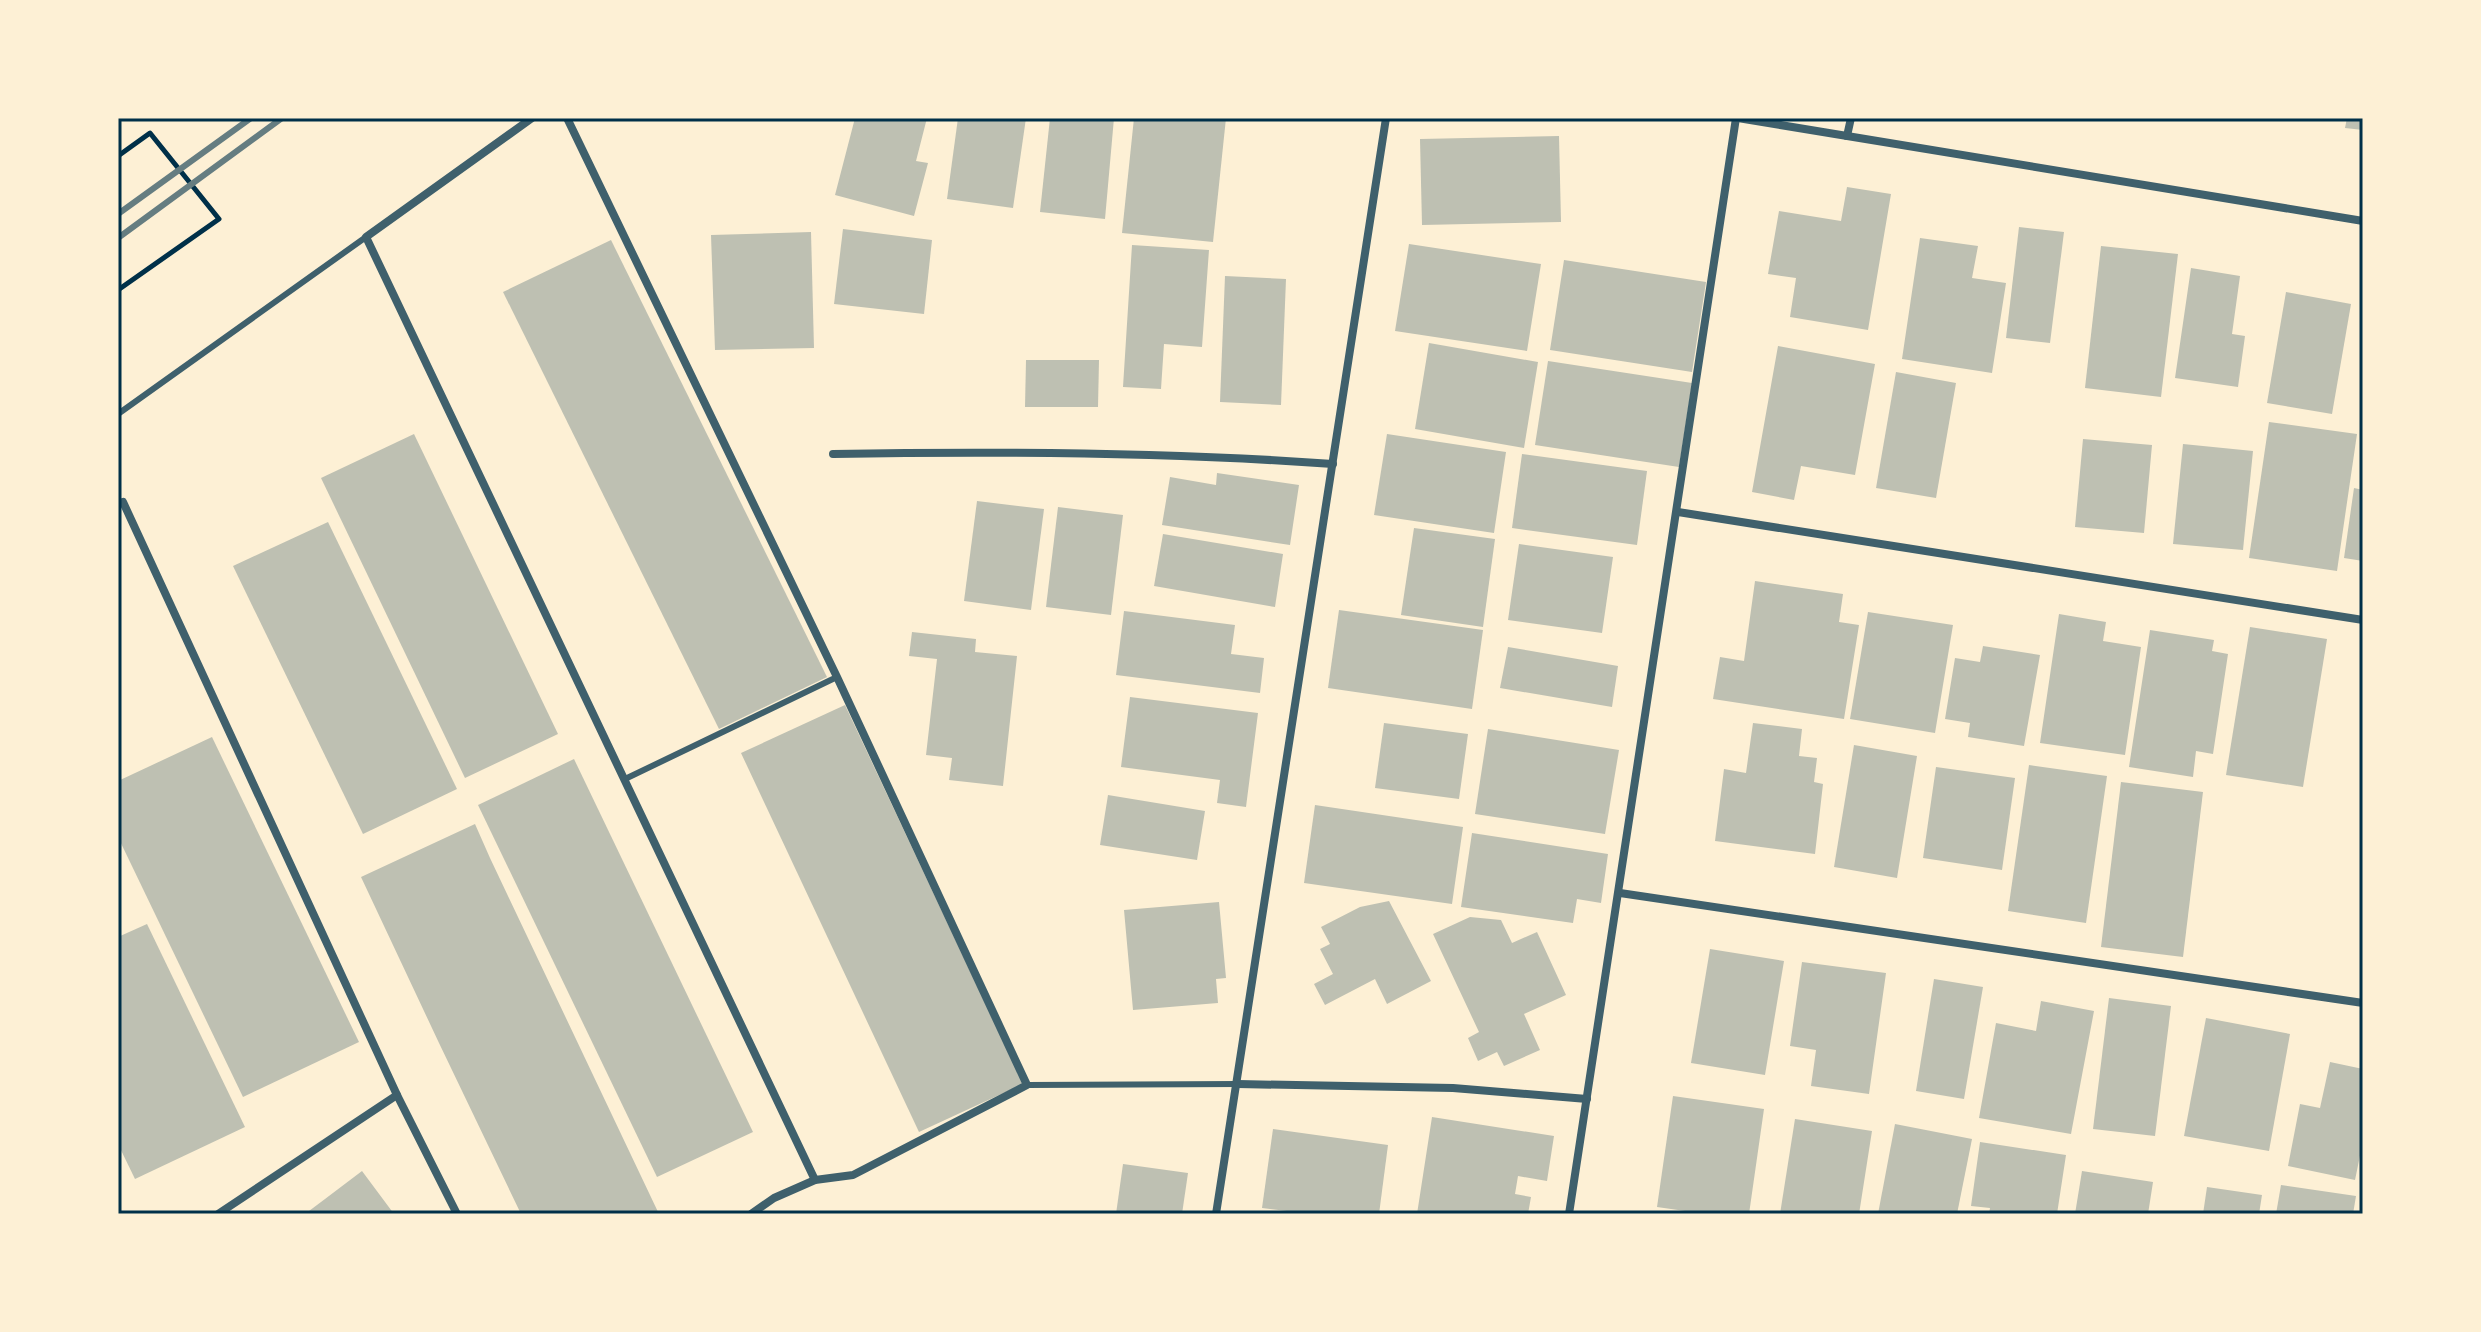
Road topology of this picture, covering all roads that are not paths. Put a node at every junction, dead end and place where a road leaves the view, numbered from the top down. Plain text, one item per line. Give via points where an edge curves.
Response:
1 (532, 118) edge
2 (567, 118) edge
3 (1386, 118) edge
4 (1737, 118) edge
5 (1851, 118) edge
6 (1847, 136) junction
7 (2363, 221) edge
8 (366, 237) junction
9 (118, 414) edge
10 (833, 454) dead end
11 (1333, 464) junction
12 (123, 502) dead end
13 (1678, 512) junction
14 (2363, 620) edge
15 (837, 677) junction
16 (625, 779) junction
17 (1620, 893) junction
18 (2363, 1003) edge
19 (1238, 1084) junction
20 (1027, 1085) junction
21 (397, 1095) junction
22 (1587, 1099) junction
23 (815, 1180) junction
24 (218, 1214) edge
25 (457, 1214) edge
26 (751, 1214) edge
27 (1216, 1214) edge
28 (1569, 1214) edge

1 - 8 street
2 - 15 street
3 - 11 street
4 - 6 street
4 - 13 street
5 - 6 street
6 - 7 street
8 - 9 lane
8 - 16 street
10 - 11 street via 1207,455
11 - 19 street
12 - 21 street
13 - 14 street
13 - 17 street
15 - 16 lane
15 - 20 street
16 - 23 street
17 - 18 street
17 - 22 street
19 - 20 lane
19 - 22 street via 1453,1088
19 - 27 street
20 - 23 street via 853,1175
21 - 24 street
21 - 25 street
22 - 28 street
23 - 26 street

